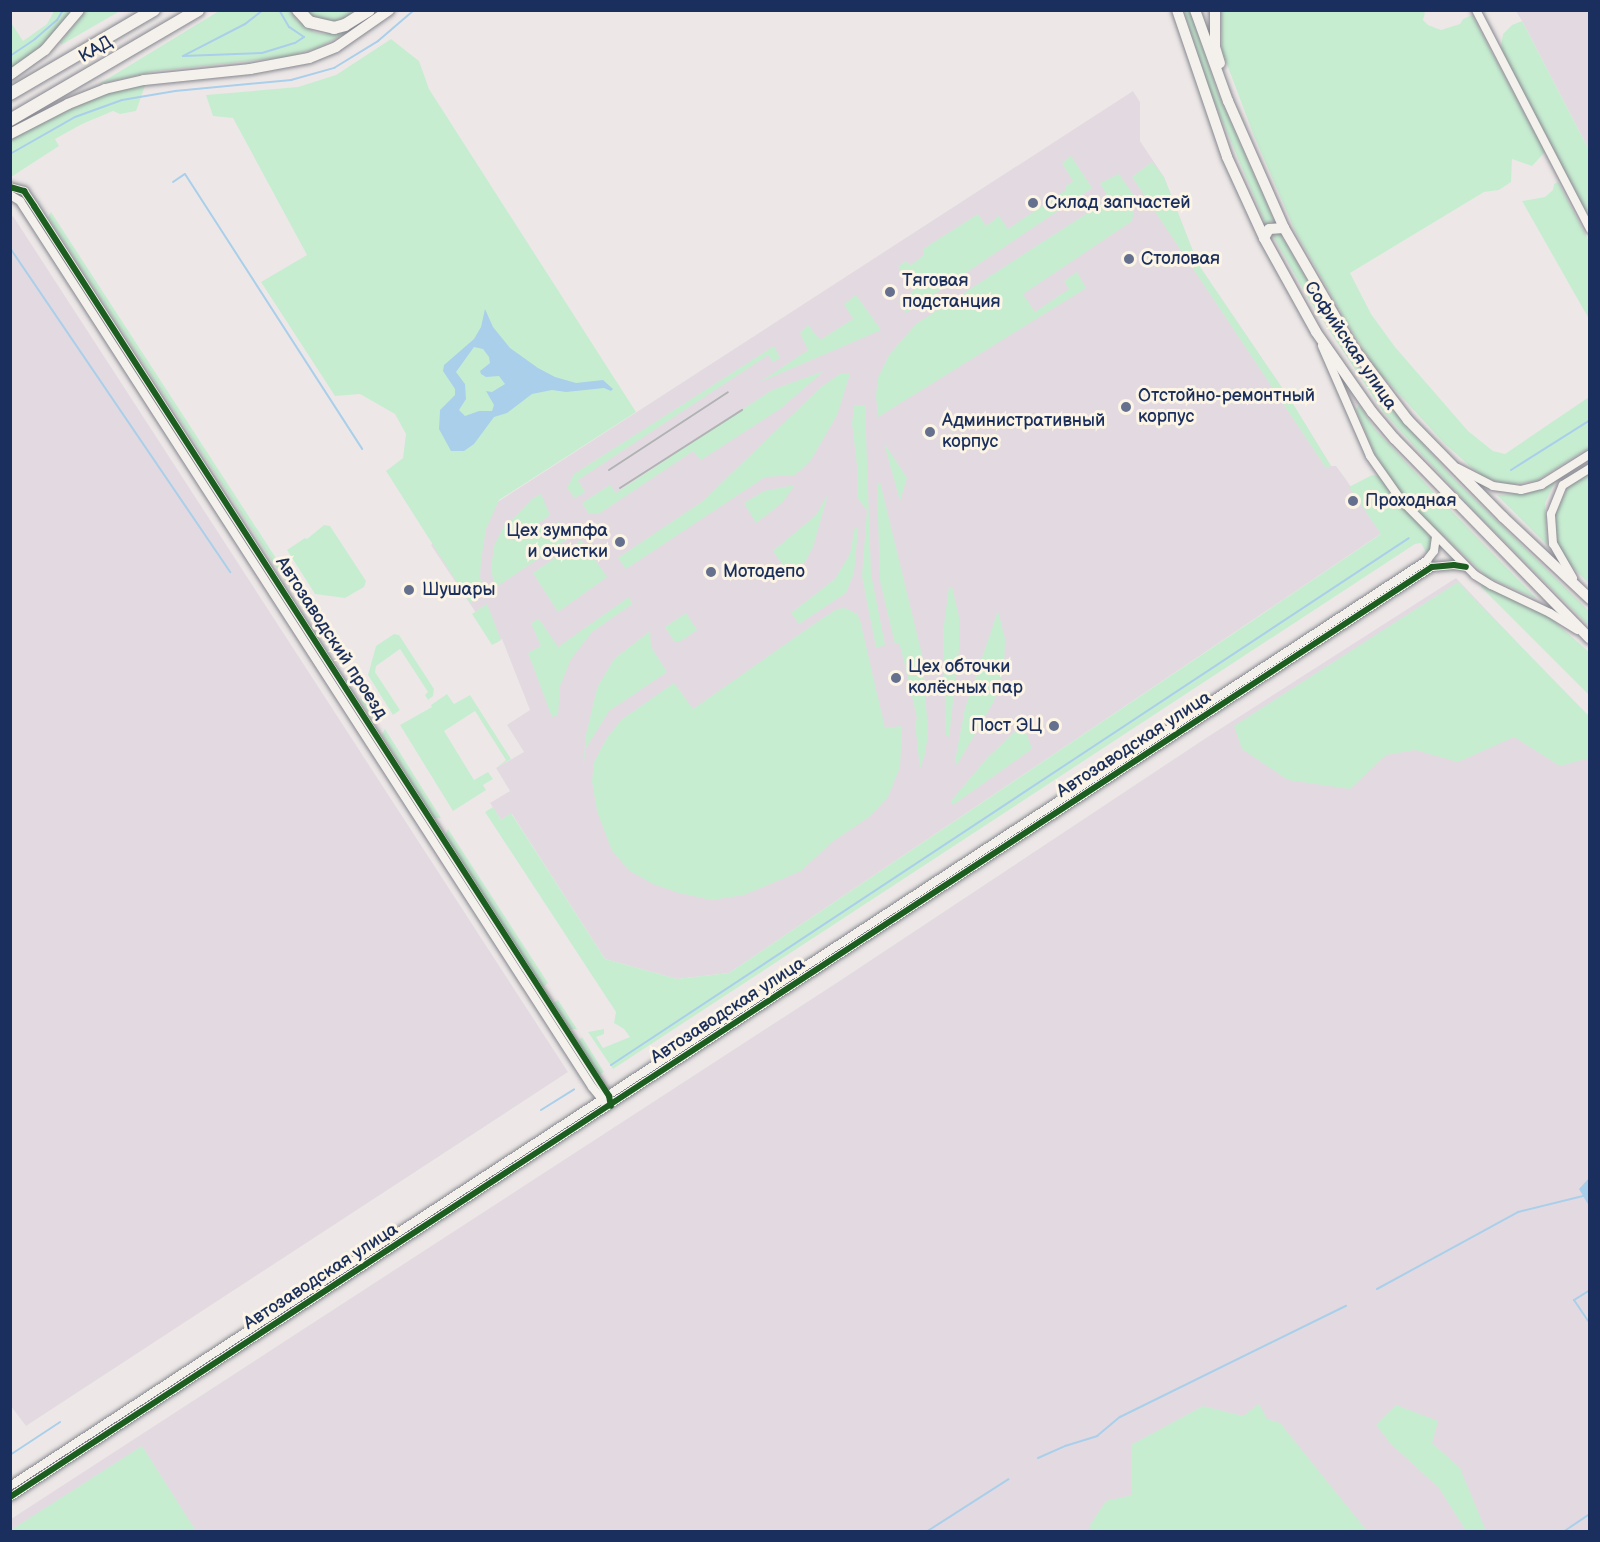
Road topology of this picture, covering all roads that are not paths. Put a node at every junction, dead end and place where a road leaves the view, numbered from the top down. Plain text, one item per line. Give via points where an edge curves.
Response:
1 (79, 10) edge
2 (154, 10) edge
3 (198, 10) edge
4 (298, 10) edge
5 (369, 10) edge
6 (389, 10) edge
7 (1177, 10) edge
8 (1195, 10) edge
9 (1215, 10) edge
10 (1476, 10) edge
11 (10, 75) edge
12 (10, 94) edge
13 (1228, 102) junction
14 (10, 120) edge
15 (10, 134) edge
16 (10, 187) edge
17 (10, 195) edge
18 (1284, 228) junction
19 (1590, 229) edge
20 (1264, 238) junction
21 (1316, 332) junction
22 (1590, 454) edge
23 (1450, 464) junction
24 (1590, 468) edge
25 (1436, 537) junction
26 (1466, 567) junction
27 (1585, 595) edge
28 (1588, 638) edge
29 (605, 1098) junction
30 (611, 1106) junction
31 (10, 1486) edge
32 (10, 1497) edge

1 - 11 main road via 45,50
2 - 12 highway, КАД
3 - 14 highway, КАД
4 - 5 highway via 309,22 334,28 345,26
6 - 15 main road via 336,47 309,58 250,69 144,80 105,89
7 - 20 main road, Софийская улица via 1227,157
8 - 13 main road, Софийская улица
9 - 13 main road via 1215,47
10 - 19 street
13 - 18 main road, Софийская улица
16 - 29 street, Автозаводский проезд via 24,191 34,206
17 - 29 street, Автозаводский проезд via 20,201
18 - 20 main road via 1274,227
18 - 23 main road, Софийская улица via 1371,374
20 - 21 main road, Софийская улица
21 - 25 street via 1377,468
21 - 28 main road, Софийская улица via 1395,439
22 - 23 street via 1541,485 1521,490 1493,486
23 - 27 main road, Софийская улица
24 - 27 street via 1563,485 1551,514 1553,544
25 - 26 street
25 - 29 street, Автозаводская улица via 1434,551 1427,560
26 - 28 street
26 - 30 street, Автозаводская улица via 1432,567
29 - 30 street
29 - 31 street, Автозаводская улица
30 - 32 street, Автозаводская улица

